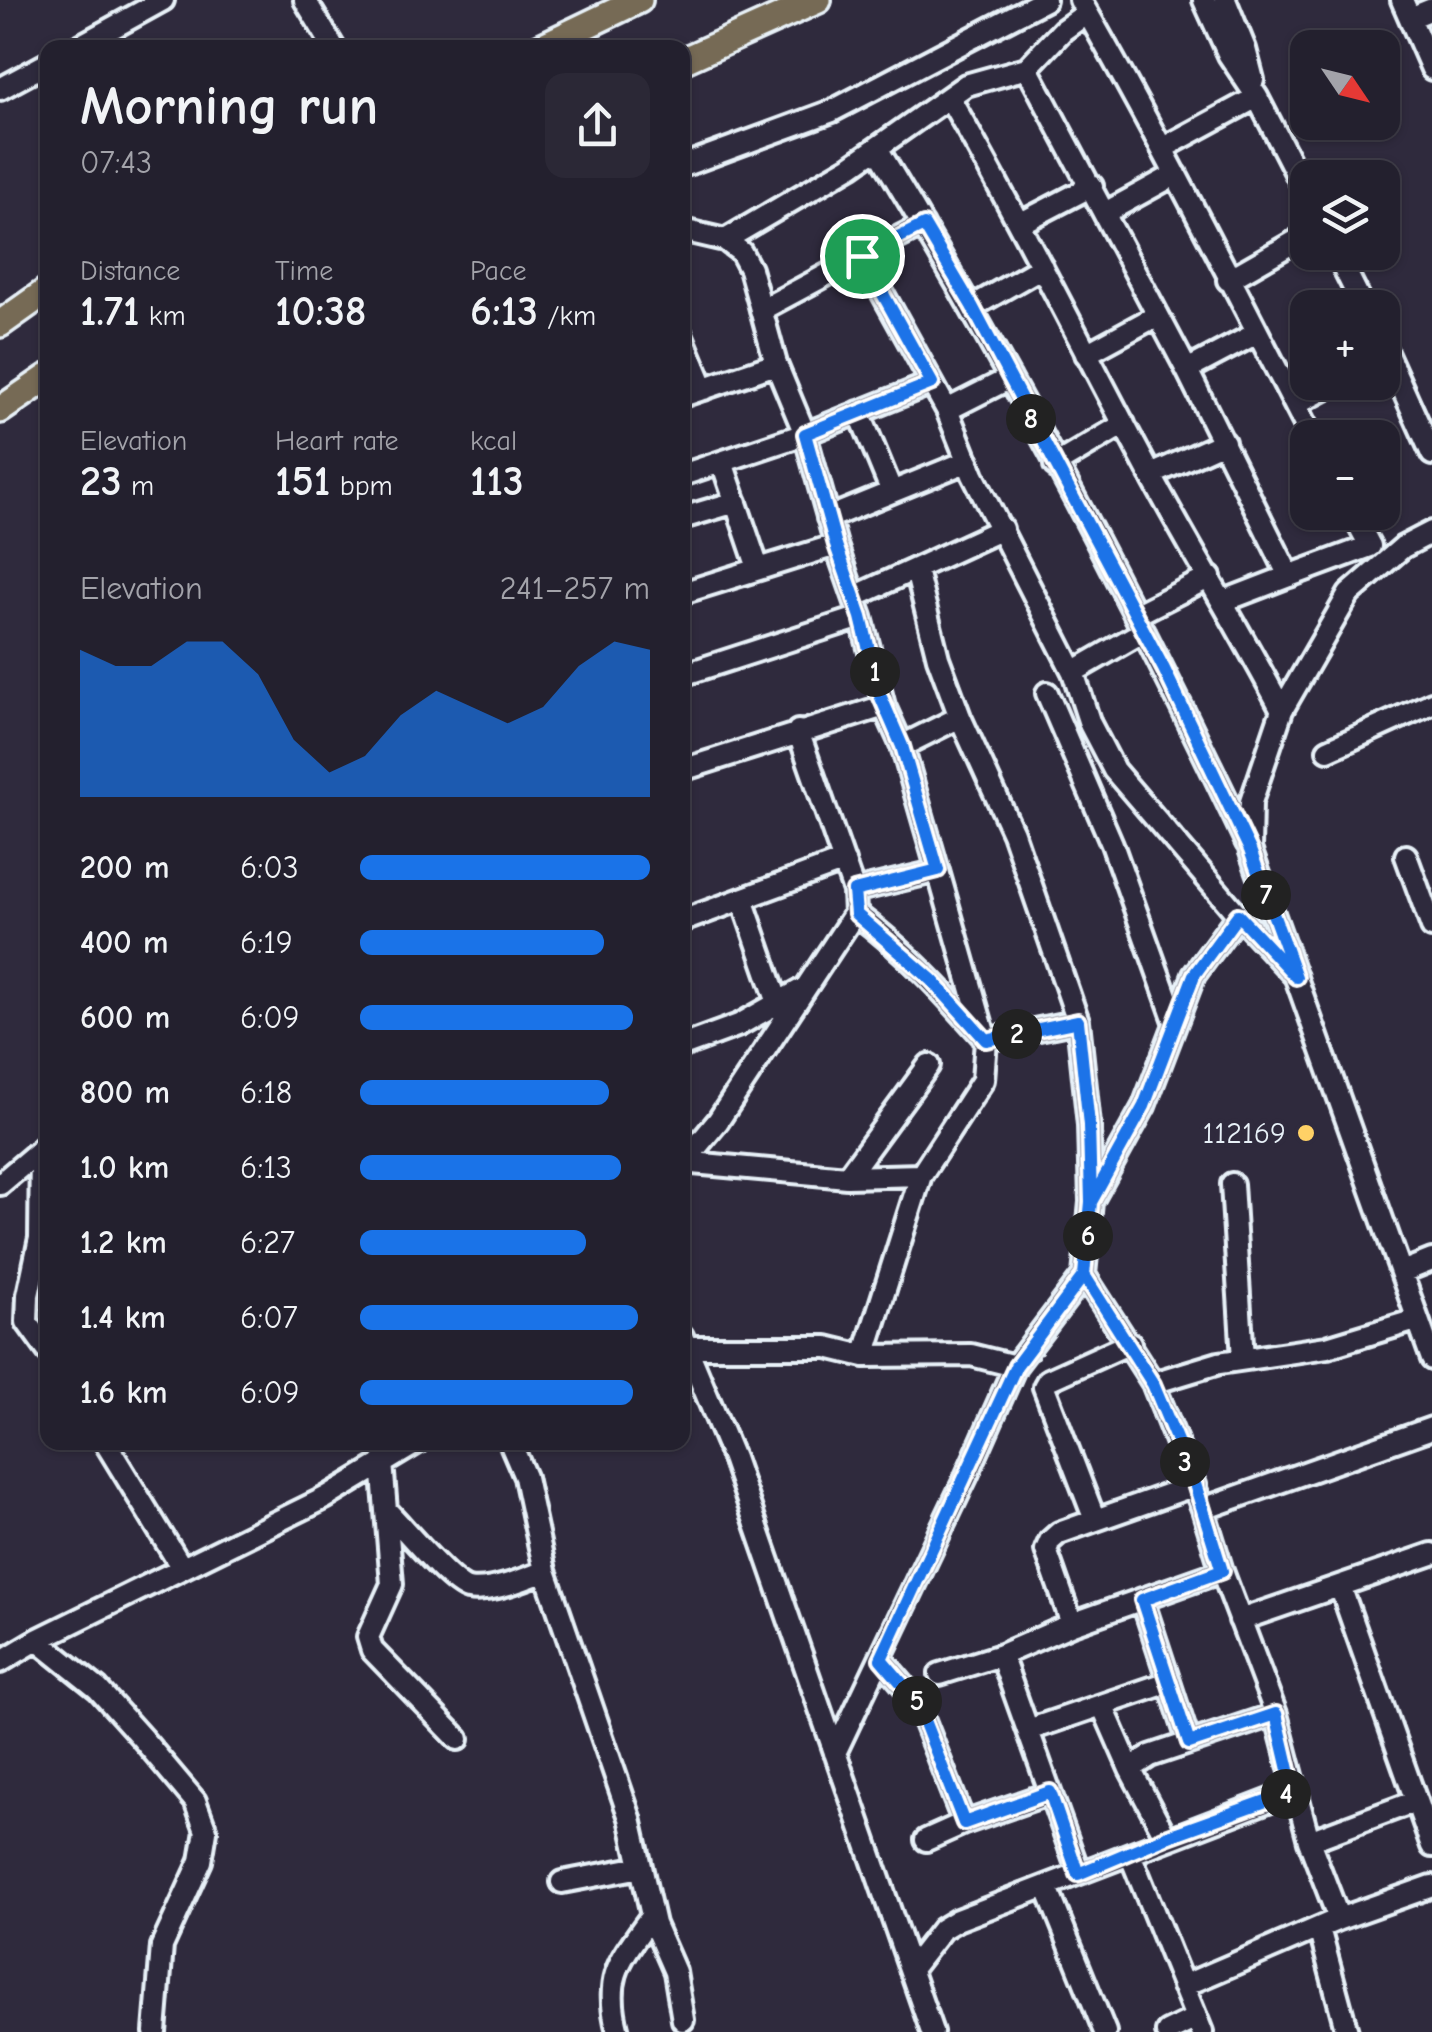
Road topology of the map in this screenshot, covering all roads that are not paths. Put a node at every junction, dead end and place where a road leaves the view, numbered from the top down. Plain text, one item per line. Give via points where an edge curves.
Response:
1 (117, 0) edge
2 (163, 0) edge
3 (306, 0) edge
4 (639, 0) edge
5 (818, 0) edge
6 (1045, 0) edge
7 (1204, 0) edge
8 (1225, 0) edge
9 (1083, 7) edge
10 (1406, 9) edge
11 (1432, 9) edge
12 (135, 15) junction
13 (90, 40) edge
14 (329, 40) edge
15 (556, 40) edge
16 (690, 57) edge
17 (40, 67) edge
18 (1027, 68) junction
19 (1432, 69) edge
20 (0, 89) edge
21 (948, 97) junction
22 (1257, 97) junction
23 (876, 148) junction
24 (1163, 148) junction
25 (1290, 161) edge
26 (690, 163) edge
27 (1176, 174) junction
28 (1092, 186) junction
29 (1105, 213) junction
30 (1020, 224) junction
31 (924, 225) junction
32 (690, 232) edge
33 (725, 240) junction
34 (1290, 244) edge
35 (862, 256) junction
36 (1042, 268) junction
37 (1228, 280) junction
38 (40, 296) edge
39 (972, 306) junction
40 (762, 310) junction
41 (1158, 314) junction
42 (0, 324) edge
43 (1257, 333) junction
44 (1086, 354) junction
45 (690, 355) edge
46 (776, 364) junction
47 (1187, 370) junction
48 (1010, 378) junction
49 (40, 382) edge
50 (932, 383) junction
51 (1400, 385) edge
52 (704, 388) junction
53 (690, 393) edge
54 (1304, 400) edge
55 (1295, 405) junction
56 (0, 410) edge
57 (947, 410) junction
58 (859, 412) junction
59 (1303, 420) edge
60 (1124, 424) junction
61 (805, 434) junction
62 (1224, 442) junction
63 (1432, 454) edge
64 (968, 461) junction
65 (722, 462) junction
66 (1054, 465) junction
67 (690, 473) edge
68 (1151, 475) junction
69 (892, 492) junction
70 (736, 502) junction
71 (690, 509) edge
72 (828, 518) junction
73 (1002, 529) junction
74 (1362, 530) edge
75 (1432, 532) edge
76 (836, 545) junction
77 (1370, 546) junction
78 (1403, 547) junction
79 (758, 568) junction
80 (916, 570) junction
81 (1210, 576) junction
82 (1288, 576) junction
83 (690, 590) edge
84 (1224, 602) junction
85 (858, 607) junction
86 (1139, 623) junction
87 (690, 672) edge
88 (1073, 672) junction
89 (1047, 693) dead end
90 (1432, 703) edge
91 (884, 706) junction
92 (1282, 710) junction
93 (960, 717) junction
94 (798, 731) junction
95 (902, 746) junction
96 (1328, 750) dead end
97 (690, 767) edge
98 (1250, 850) junction
99 (1406, 856) dead end
100 (844, 862) junction
101 (938, 870) junction
102 (854, 891) junction
103 (742, 899) junction
104 (856, 914) junction
105 (1238, 915) junction
106 (690, 918) edge
107 (1432, 927) edge
108 (1296, 977) junction
109 (809, 984) junction
110 (778, 1003) junction
111 (1078, 1021) junction
112 (1175, 1021) junction
113 (986, 1040) junction
114 (690, 1043) edge
115 (929, 1065) dead end
116 (40, 1150) edge
117 (690, 1154) edge
118 (690, 1163) edge
119 (920, 1174) junction
120 (847, 1176) junction
121 (0, 1184) edge
122 (1232, 1184) dead end
123 (1091, 1202) junction
124 (40, 1238) edge
125 (1432, 1260) edge
126 (1402, 1272) junction
127 (1084, 1275) junction
128 (1416, 1320) junction
129 (40, 1340) edge
130 (690, 1342) edge
131 (1130, 1343) junction
132 (690, 1356) edge
133 (864, 1356) junction
134 (1432, 1359) edge
135 (1243, 1360) junction
136 (1016, 1366) junction
137 (1153, 1384) junction
138 (1432, 1428) edge
139 (110, 1450) edge
140 (404, 1450) edge
141 (513, 1450) edge
142 (382, 1462) junction
143 (1195, 1484) junction
144 (1203, 1508) junction
145 (388, 1512) junction
146 (1095, 1520) junction
147 (1432, 1554) edge
148 (182, 1568) junction
149 (545, 1571) junction
150 (1222, 1571) junction
151 (1340, 1586) junction
152 (1142, 1600) junction
153 (1240, 1620) junction
154 (1072, 1624) junction
155 (37, 1640) junction
156 (1002, 1655) junction
157 (881, 1659) junction
158 (0, 1662) edge
159 (940, 1674) dead end
160 (1169, 1682) junction
161 (1102, 1705) junction
162 (1276, 1714) junction
163 (1028, 1730) junction
164 (458, 1739) dead end
165 (1189, 1743) junction
166 (835, 1753) junction
167 (1130, 1769) junction
168 (1294, 1791) junction
169 (1050, 1792) junction
170 (1416, 1801) junction
171 (964, 1823) junction
172 (1166, 1837) junction
173 (926, 1840) dead end
174 (1309, 1841) junction
175 (1432, 1846) edge
176 (1130, 1854) junction
177 (641, 1867) junction
178 (1078, 1874) junction
179 (562, 1882) dead end
180 (1046, 1886) junction
181 (1432, 1886) edge
182 (652, 1915) junction
183 (1329, 1924) junction
184 (910, 1969) junction
185 (1183, 1986) junction
186 (683, 2020) dead end
187 (1199, 2025) edge
188 (155, 2032) edge
189 (618, 2032) edge
190 (932, 2032) edge
191 (1105, 2032) edge
192 (1167, 2032) edge
193 (1347, 2032) edge

1 - 12 street
2 - 12 street
3 - 14 street
4 - 15 main road
5 - 16 main road
6 - 26 street via 832,110
7 - 22 street via 1228,55
8 - 22 street
9 - 18 street
9 - 24 street
10 - 11 street
10 - 19 street
12 - 13 street
17 - 20 street
18 - 21 street via 984,78
18 - 28 street
21 - 23 street
21 - 30 street
22 - 24 street
22 - 25 street
23 - 31 street
23 - 33 street
24 - 27 street
27 - 29 street
27 - 37 street
28 - 29 street
28 - 30 street
29 - 41 street
30 - 36 street
31 - 35 street
31 - 39 street
32 - 33 street
33 - 40 street via 750,269
34 - 37 street
35 - 40 street
35 - 50 street
36 - 39 street
36 - 44 street
37 - 43 street
38 - 42 main road
39 - 48 street
40 - 46 street
41 - 44 street
41 - 47 street
43 - 47 street
43 - 55 street
44 - 60 street
45 - 52 street
46 - 52 street
46 - 61 street
47 - 62 street
48 - 57 street
48 - 66 street
49 - 56 main road
50 - 57 street
50 - 58 street
51 - 63 street
52 - 53 street
54 - 55 street
55 - 59 street
57 - 64 street
58 - 61 street
58 - 69 street
60 - 66 street
60 - 68 street
61 - 65 street
61 - 72 street
62 - 68 street
62 - 82 street
64 - 69 street
64 - 73 street
65 - 67 street
65 - 70 street
66 - 86 street
68 - 81 street
69 - 72 street
70 - 71 street
70 - 79 street
72 - 76 street
73 - 80 street
73 - 88 street
74 - 77 street
75 - 78 street
76 - 79 street
76 - 85 street
77 - 78 street
77 - 82 street
78 - 92 street via 1350,594
79 - 83 street
80 - 85 street
80 - 93 street
81 - 84 street
81 - 86 street
82 - 84 street
84 - 92 street
85 - 87 street
85 - 91 street
86 - 88 street
86 - 98 street
88 - 105 street via 1114,770
89 - 112 street via 1112,844
90 - 96 street
91 - 94 street
91 - 95 street
92 - 98 street via 1251,802
93 - 95 street
93 - 111 street via 1013,832
94 - 97 street
94 - 100 street
95 - 101 street
98 - 108 street
99 - 107 street
100 - 102 street
100 - 103 street
101 - 102 street
101 - 113 street
102 - 104 street
103 - 106 street
103 - 110 street
104 - 109 street
104 - 113 street via 932,980
105 - 108 street
105 - 112 street via 1194,975
108 - 126 street
109 - 110 street
109 - 117 street
110 - 114 street
111 - 113 street
111 - 123 street
112 - 123 street via 1144,1106
113 - 119 street via 984,1080
115 - 120 street
116 - 121 street
118 - 120 street
119 - 120 street
119 - 133 street
122 - 135 street
123 - 127 street
124 - 129 street via 27,1322
125 - 126 street
126 - 128 street
127 - 131 street
127 - 136 street
128 - 134 street
128 - 135 street via 1327,1347
130 - 133 street via 827,1346
131 - 137 street
131 - 146 street via 1048,1380 1044,1388
132 - 166 street via 733,1458
133 - 136 street via 972,1355
135 - 137 street
136 - 157 street
137 - 143 street
138 - 144 street
139 - 148 street
140 - 142 street
141 - 149 street
142 - 145 street
142 - 148 street via 325,1498
143 - 144 street
143 - 146 street
144 - 150 street
145 - 149 street via 468,1589
145 - 164 street via 392,1584 368,1637 372,1650
146 - 154 street via 1059,1532 1046,1550
147 - 151 street
148 - 155 street
149 - 177 street
150 - 152 street
150 - 153 street
151 - 153 street
151 - 170 street
152 - 154 street
152 - 160 street
153 - 162 street
154 - 156 street
155 - 158 street
155 - 188 street via 98,1689 131,1726 195,1801 206,1831 201,1861 162,1946
156 - 159 street
156 - 163 street
157 - 166 street
157 - 171 street via 916,1700
160 - 161 street
160 - 165 street
161 - 163 street
161 - 167 street
162 - 165 street
162 - 168 street
163 - 169 street
165 - 167 street
166 - 184 street
167 - 172 street
168 - 172 street
168 - 174 street
169 - 171 street
169 - 178 street
170 - 174 street
170 - 175 street
171 - 173 street
172 - 176 street
174 - 183 street
176 - 178 street
176 - 185 street
177 - 179 street
177 - 182 street
178 - 180 street
180 - 184 street via 942,1929
180 - 191 street
181 - 183 street
182 - 186 street via 675,1972
182 - 189 street via 610,1988
183 - 185 street
183 - 193 street
184 - 190 street
185 - 187 street
187 - 192 street

